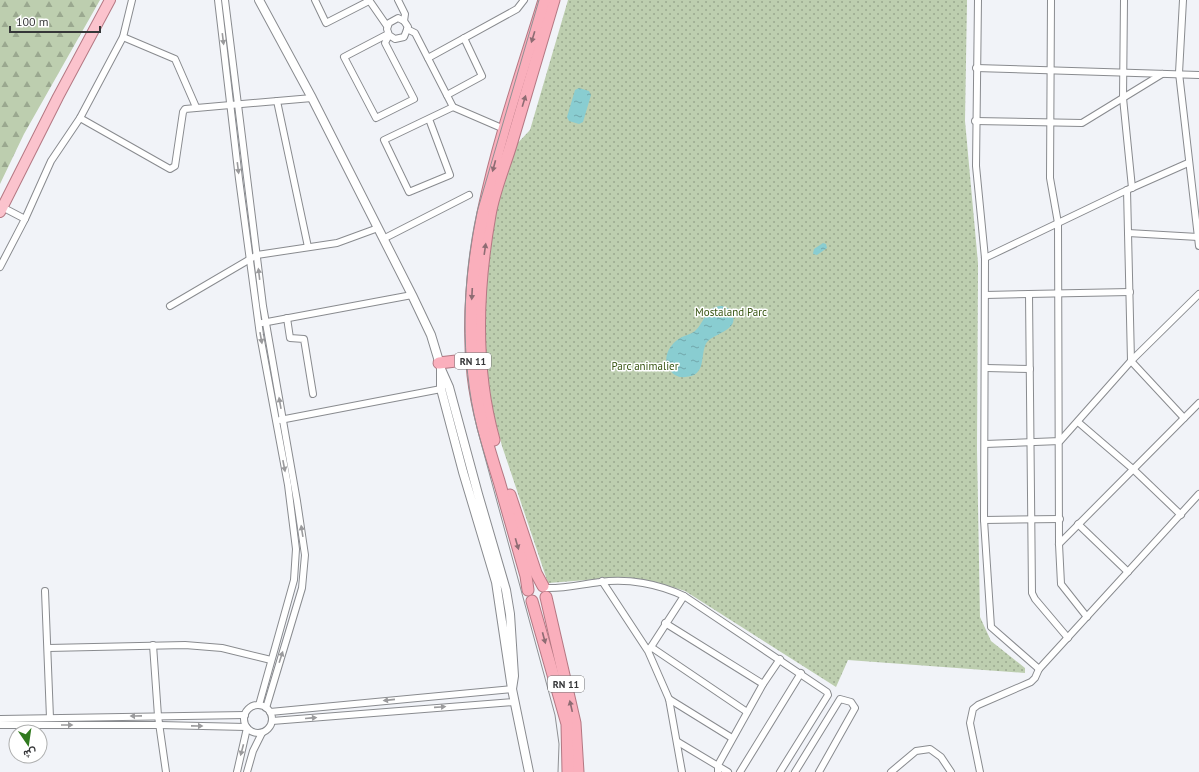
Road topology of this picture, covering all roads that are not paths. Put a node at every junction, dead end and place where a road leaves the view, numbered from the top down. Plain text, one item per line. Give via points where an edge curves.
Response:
1 (110, 0) edge
2 (132, 0) edge
3 (218, 0) edge
4 (225, 0) edge
5 (259, 0) edge
6 (315, 0) edge
7 (398, 0) edge
8 (524, 0) edge
9 (544, 0) edge
10 (554, 0) edge
11 (978, 0) edge
12 (1051, 0) edge
13 (1124, 0) edge
14 (1183, 0) edge
15 (369, 1) edge
16 (404, 21) junction
17 (387, 26) junction
18 (408, 29) junction
19 (389, 34) junction
20 (123, 37) junction
21 (464, 38) junction
22 (428, 58) junction
23 (976, 68) junction
24 (1049, 69) junction
25 (1122, 72) junction
26 (1179, 73) junction
27 (1162, 74) junction
28 (1199, 75) edge
29 (446, 95) junction
30 (312, 98) junction
31 (1123, 98) junction
32 (277, 101) junction
33 (238, 105) junction
34 (230, 106) junction
35 (196, 107) junction
36 (453, 108) junction
37 (80, 118) junction
38 (429, 119) junction
39 (975, 122) junction
40 (1048, 122) junction
41 (504, 129) junction
42 (1188, 163) junction
43 (1129, 189) junction
44 (469, 195) dead end
45 (1, 210) edge
46 (25, 219) junction
47 (1058, 223) junction
48 (378, 228) junction
49 (1128, 233) junction
50 (1198, 236) junction
51 (383, 239) junction
52 (1199, 246) edge
53 (308, 247) junction
54 (257, 255) junction
55 (984, 258) junction
56 (250, 260) junction
57 (0, 268) edge
58 (1130, 292) junction
59 (1059, 293) junction
60 (1029, 294) junction
61 (1199, 294) edge
62 (412, 295) junction
63 (985, 295) junction
64 (170, 306) dead end
65 (288, 318) junction
66 (266, 323) junction
67 (258, 324) junction
68 (473, 359) junction
69 (1131, 361) junction
70 (440, 366) junction
71 (986, 368) junction
72 (1030, 369) junction
73 (441, 389) junction
74 (313, 394) dead end
75 (1199, 402) edge
76 (1184, 418) junction
77 (282, 419) junction
78 (276, 420) junction
79 (1078, 422) junction
80 (1060, 441) junction
81 (1031, 443) junction
82 (985, 444) junction
83 (1134, 470) junction
84 (1199, 494) edge
85 (1180, 515) junction
86 (1031, 519) junction
87 (1060, 519) junction
88 (984, 520) junction
89 (1078, 524) junction
90 (1059, 544) junction
91 (1128, 572) junction
92 (602, 581) junction
93 (528, 590) junction
94 (45, 591) dead end
95 (545, 591) junction
96 (684, 596) junction
97 (532, 601) junction
98 (1087, 617) junction
99 (665, 623) junction
100 (1068, 638) junction
101 (153, 645) junction
102 (48, 648) junction
103 (650, 649) junction
104 (780, 659) junction
105 (271, 660) junction
106 (1039, 669) junction
107 (267, 673) junction
108 (801, 673) junction
109 (275, 675) junction
110 (763, 684) junction
111 (512, 689) junction
112 (405, 699) junction
113 (669, 699) junction
114 (514, 702) junction
115 (258, 705) junction
116 (268, 710) junction
117 (405, 710) junction
118 (747, 712) junction
119 (244, 715) junction
120 (158, 716) junction
121 (50, 718) junction
122 (0, 719) edge
123 (272, 721) junction
124 (0, 725) edge
125 (159, 725) junction
126 (246, 727) junction
127 (262, 733) junction
128 (732, 738) junction
129 (678, 742) junction
130 (718, 765) junction
131 (166, 772) edge
132 (236, 772) edge
133 (247, 772) edge
134 (529, 772) edge
135 (568, 772) edge
136 (578, 772) edge
137 (682, 772) edge
138 (718, 772) edge
139 (728, 772) edge
140 (740, 772) edge
141 (780, 772) edge
142 (795, 772) edge
143 (819, 772) edge
144 (891, 772) edge
145 (951, 772) edge
146 (980, 772) edge

1 - 45 main road
2 - 20 street
3 -> 34 street
4 - 33 street
5 - 30 street
6 - 15 street via 326,23
7 - 16 street via 405,14
8 - 21 street via 517,9
9 -> 41 highway, RN 11
95 -> 10 highway, RN 11 via 534,566 489,421 481,373 481,304 490,213
11 - 23 street
12 - 24 street
13 - 25 street
14 - 26 street
15 - 17 street
16 - 17 street via 394,19
16 - 18 street
17 - 19 street
18 - 19 street via 401,38 395,39
18 - 22 street via 414,33
19 - 19 street via 344,58 376,118 414,99 385,43
20 - 35 street via 174,59
20 - 37 street
21 - 22 street
21 - 29 street via 482,76
22 - 29 street
23 - 24 street
23 - 39 street
24 - 25 street
24 - 40 street
25 - 27 street
25 - 31 street
26 - 27 street
26 - 28 street
26 - 42 street
27 - 31 street
29 - 36 street
30 - 32 street
30 - 48 street
31 - 40 street via 1082,122
31 - 43 street
32 - 33 street
32 - 53 street
33 - 34 street
33 - 54 street
34 - 35 street
34 -> 56 street
35 - 37 street via 185,109 183,112 175,166 170,169
36 - 38 street
36 - 41 street
37 - 46 street via 51,161
38 - 38 street via 384,140 409,192 450,175
39 - 40 street
39 - 55 street
40 - 47 street via 1050,178
41 -> 68 highway, RN 11 via 482,212 474,264
42 - 43 street
42 - 50 street
43 - 47 street
43 - 49 street
44 - 51 street
45 - 46 street
46 - 57 street
47 - 55 street
47 - 59 street
48 - 51 street
48 - 53 street via 337,243
49 - 50 street
49 - 58 street
50 - 52 street
51 - 62 street
53 - 54 street
54 - 56 street
66 -> 54 street
55 - 63 street
56 - 64 street
56 - 67 street
58 - 59 street
58 - 69 street
59 - 60 street
59 - 80 street
60 - 63 street
60 - 72 street
61 - 69 street
62 - 65 street
62 - 70 street via 431,335
63 - 71 street
65 - 66 street
65 - 74 street via 290,338 304,340
66 - 67 street
77 -> 66 street
67 -> 78 street
68 - 70 highway
68 -> 93 highway, RN 11 via 473,374 482,424
69 - 76 street
69 - 79 street
70 - 73 street
70 - 111 street via 449,387 506,590 510,614
71 - 72 street
71 - 82 street
72 - 81 street
73 - 77 street
73 - 111 street via 496,582
75 - 76 street
76 - 83 street
77 - 78 street
109 -> 77 street via 298,607 305,572 303,537
78 -> 105 street via 295,534 296,566
79 - 80 street
79 - 83 street
80 - 81 street
80 - 87 street
81 - 82 street
81 - 86 street
82 - 88 street
83 - 85 street
83 - 89 street
84 - 85 street
85 - 91 street
86 - 87 street
86 - 88 street
86 - 100 street via 1032,593
87 - 90 street
88 - 106 street via 991,627
89 - 90 street
89 - 91 street
90 - 98 street via 1061,584
91 - 98 street
92 - 95 street
92 - 96 street via 647,583
92 - 103 street
93 - 95 highway via 535,584
93 - 97 highway via 528,596
94 - 102 street
95 - 97 highway via 538,602
136 -> 95 highway, RN 11 via 576,723
96 - 99 street
96 - 104 street
97 -> 135 highway, RN 11 via 567,724
98 - 100 street
99 - 103 street
99 - 110 street
100 - 106 street
101 - 102 street
101 - 105 street via 222,648
101 - 120 street
102 - 121 street
103 - 113 street
103 - 118 street
104 - 108 street
104 - 110 street
105 - 107 street
106 - 146 street via 1031,682 972,709 970,723
107 - 109 street
107 - 115 street
108 - 140 street
108 - 141 street via 828,695
109 - 116 street
110 - 118 street
111 - 112 street
111 - 114 street
112 -> 116 street
112 - 117 street
113 - 128 street
113 - 129 street
117 -> 114 street
114 - 134 street
115 - 116 street
115 - 119 street via 250,708
116 - 123 street
123 -> 117 street
118 - 128 street
119 - 120 street
119 - 126 street
120 -> 121 street
120 - 125 street
121 - 122 street
123 - 127 street via 268,730
124 -> 125 street
125 -> 126 street
125 - 131 street
126 - 127 street via 254,733
126 -> 132 street
127 - 133 street
128 - 130 street
129 - 130 street
129 - 137 street
130 - 138 street
130 - 139 street
142 - 143 street via 840,699 851,702 855,708
144 - 145 street via 916,751 930,748 941,757

